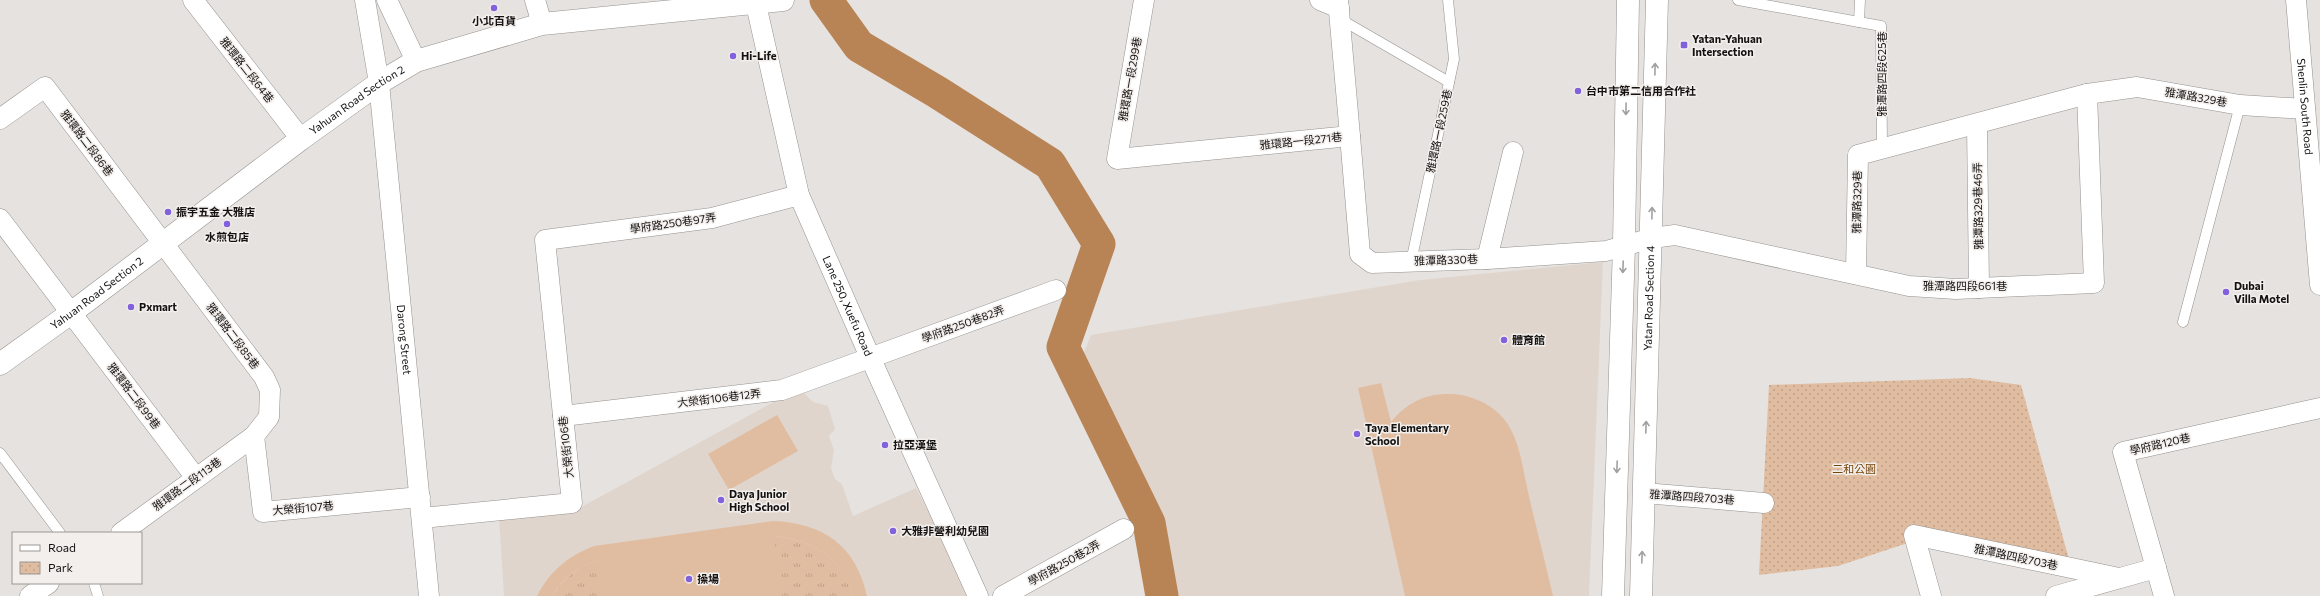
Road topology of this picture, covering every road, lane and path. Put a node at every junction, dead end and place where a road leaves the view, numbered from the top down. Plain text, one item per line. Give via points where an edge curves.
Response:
1 (193, 0) edge
2 (365, 0) edge
3 (387, 0) edge
4 (535, 0) edge
5 (783, 0) edge
6 (1144, 0) edge
7 (1320, 0) edge
8 (1448, 0) edge
9 (1628, 0) edge
10 (1657, 0) edge
11 (1738, 0) edge
12 (1860, 0) edge
13 (2296, 0) edge
14 (756, 1) edge
15 (1339, 9) edge
16 (1859, 22) junction
17 (542, 24) junction
18 (416, 61) junction
19 (1449, 82) junction
20 (379, 83) junction
21 (2087, 94) junction
22 (2240, 105) junction
23 (2305, 109) junction
24 (0, 119) edge
25 (1977, 124) junction
26 (1350, 136) junction
27 (301, 139) junction
28 (1882, 149) junction
29 (1513, 152) dead end
30 (1117, 159) joint
31 (799, 195) junction
32 (0, 219) edge
33 (1652, 238) junction
34 (545, 240) joint
35 (163, 243) junction
36 (1624, 245) junction
37 (1487, 259) junction
38 (1411, 262) junction
39 (1856, 274) junction
40 (2320, 285) edge
41 (1979, 288) junction
42 (1056, 290) dead end
43 (71, 314) junction
44 (2183, 322) dead end
45 (870, 358) junction
46 (0, 364) edge
47 (2320, 408) edge
48 (563, 416) junction
49 (254, 436) junction
50 (0, 453) edge
51 (196, 478) junction
52 (1644, 493) junction
53 (420, 497) junction
54 (1764, 503) dead end
55 (422, 518) junction
56 (1124, 529) dead end
57 (59, 532) edge
58 (122, 532) edge
59 (2156, 568) junction
60 (2119, 578) junction
61 (48, 584) edge
62 (94, 584) edge
63 (30, 596) edge
64 (98, 596) edge
65 (429, 596) edge
66 (978, 596) edge
67 (1003, 596) edge
68 (1613, 596) edge
69 (1641, 596) edge
70 (1931, 596) edge
71 (2056, 596) edge
72 (2164, 596) edge

1 - 27 street, 雅環路二段64巷
2 - 20 street, Darong Street
3 - 18 street
4 - 17 street
5 - 14 street, Yahuan Road Section 2
6 - 30 street, 雅環路一段299巷
7 - 15 street
8 - 19 lane, 雅環路一段259巷 via 1454,59
9 -> 36 street
33 -> 10 street, Yatan Road Section 4
11 - 16 lane, 雅潭路四段625巷
12 - 16 lane
13 - 23 street, Shenlin South Road
14 - 17 street, Yahuan Road Section 2
14 - 31 street, Lane 250, Xuefu Road
15 - 19 lane
15 - 26 street, 雅環路一段271巷
16 - 28 lane, 雅潭路四段625巷 via 1881,26
17 - 18 street, Yahuan Road Section 2
18 - 20 street, Yahuan Road Section 2
19 - 38 lane, 雅環路一段259巷
20 - 27 street, Yahuan Road Section 2
20 - 53 street, Darong Street
21 - 22 street, 雅潭路329巷 via 2137,87
21 - 25 street, 雅潭路329巷
21 - 41 street, 雅潭路四段661巷 via 2094,283
22 - 23 street, 雅潭路329巷
22 - 44 lane
23 - 40 street, Shenlin South Road
24 - 35 street, 雅環路二段86巷 via 45,86
25 - 28 street, 雅潭路329巷
25 - 41 street, 雅潭路329巷46弄
26 - 30 street, 雅環路一段271巷
26 - 38 street, 雅潭路330巷 via 1360,254 1372,263
27 - 35 street, Yahuan Road Section 2
28 - 39 street, 雅潭路329巷 via 1858,155
29 - 37 street
31 - 34 street, 學府路250巷97弄 via 712,218
31 - 45 street, Lane 250, Xuefu Road
32 - 43 street, 雅環路二段99巷
33 - 36 street, 雅潭路330巷
33 - 39 street, 雅潭路四段661巷 via 1675,235
52 -> 33 street, Yatan Road Section 4
34 - 48 street, 大榮街106巷
35 - 43 street, Yahuan Road Section 2
35 - 49 street, 雅環路二段85巷 via 264,377 270,390 269,417
36 - 37 street, 雅潭路330巷 via 1606,251
36 -> 68 street
37 - 38 street, 雅潭路330巷
39 - 41 street, 雅潭路四段661巷 via 1909,286
42 - 45 street, 學府路250巷82弄
43 - 46 street, Yahuan Road Section 2
43 - 51 street, 雅環路二段99巷
45 - 48 street, 大榮街106巷12弄 via 782,390
45 - 66 street, Lane 250, Xuefu Road
47 - 59 street, 學府路120巷 via 2123,452
48 - 55 street, 大榮街106巷 via 572,503
49 - 51 street, 雅環路二段113巷
49 - 53 street, 大榮街107巷 via 263,512
50 - 57 lane
51 - 58 street, 雅環路二段113巷
52 - 54 street, 雅潭路四段703巷
69 -> 52 street, Yatan Road Section 4
53 - 55 street, Darong Street
55 - 65 street, Darong Street
56 - 67 street, 學府路250巷2弄
59 - 60 street
59 - 72 street, 學府路120巷
60 - 70 street, 雅潭路四段703巷 via 1914,535
60 - 71 street
61 - 63 street
62 - 64 lane

